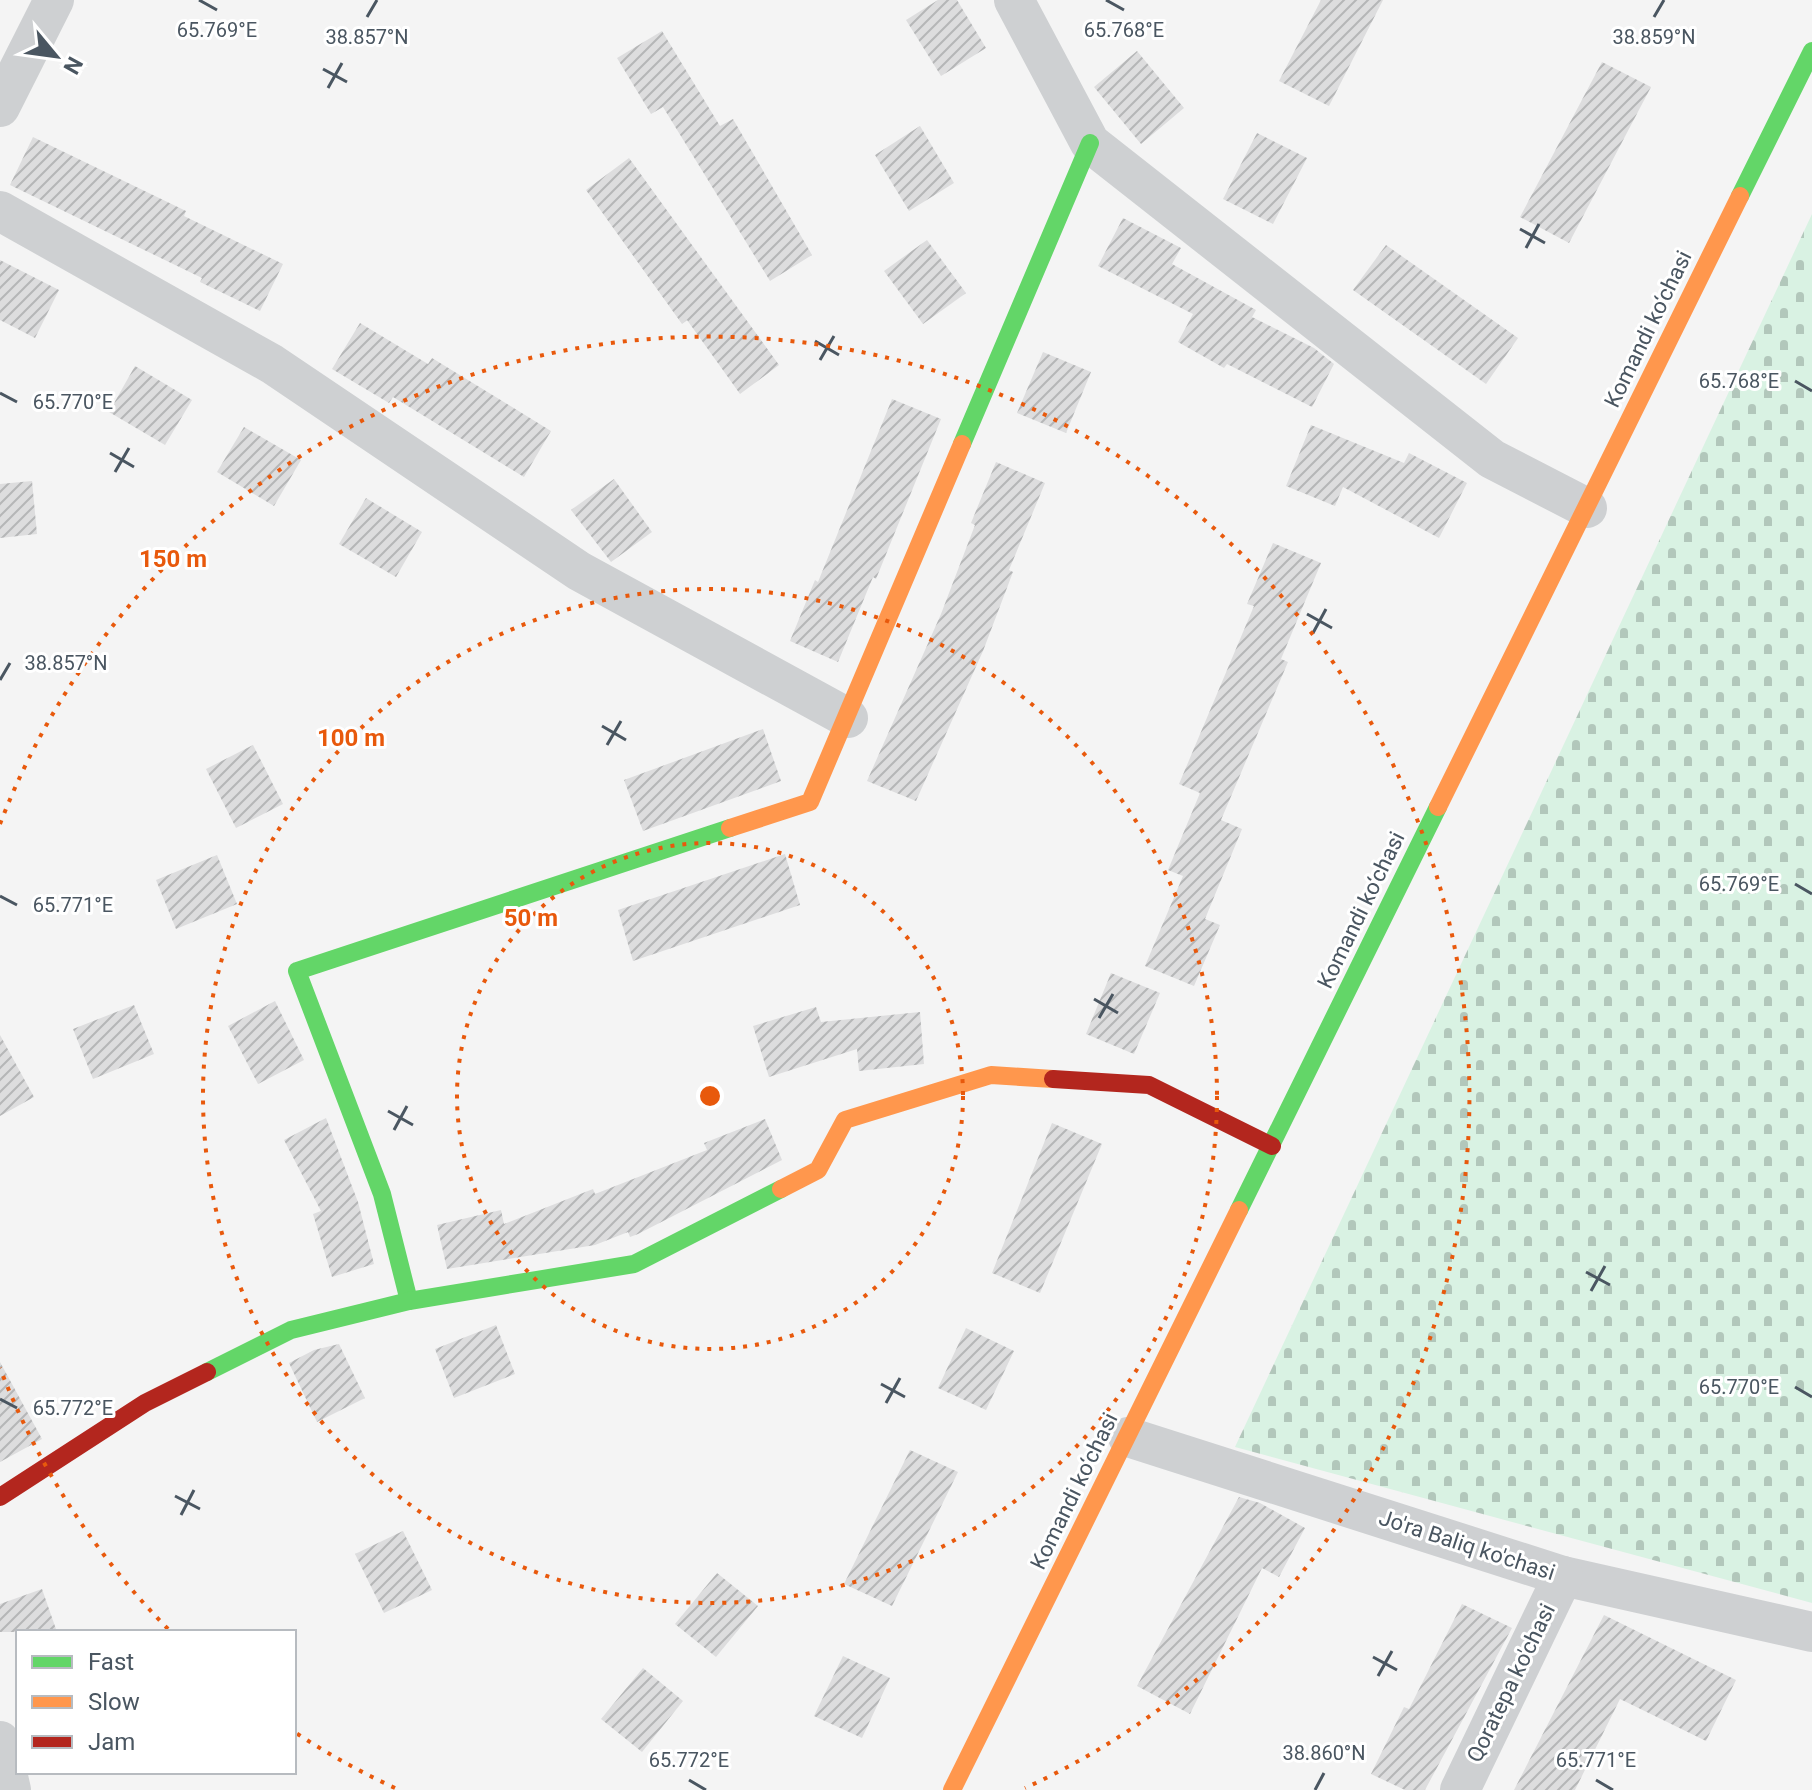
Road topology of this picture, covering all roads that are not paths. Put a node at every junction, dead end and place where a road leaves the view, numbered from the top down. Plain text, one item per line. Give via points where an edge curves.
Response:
1 (54, 0) edge
2 (1014, 0) edge
3 (1812, 51) edge
4 (1787, 102) junction
5 (0, 107) edge
6 (1812, 108) edge
7 (1090, 143) junction
8 (0, 211) edge
9 (1587, 508) junction
10 (848, 718) junction
11 (1272, 1146) junction
12 (409, 1301) junction
13 (1128, 1437) junction
14 (0, 1497) edge
15 (1563, 1576) junction
16 (1812, 1632) edge
17 (0, 1741) edge
18 (11, 1790) edge
19 (952, 1790) edge
20 (1460, 1790) edge

1 - 5 street
2 - 7 street
3 - 4 street, Komandi ko‘chasi
4 - 6 street
4 - 9 street, Komandi ko‘chasi
7 - 9 street via 1492,459
7 - 10 street
8 - 10 street via 272,364 579,571
9 - 11 street, Komandi ko‘chasi
10 - 12 street via 810,802 297,971 382,1194
11 - 12 street via 1149,1085 991,1075 845,1120 818,1170 634,1264
11 - 13 street, Komandi ko‘chasi
12 - 14 street via 291,1330 145,1403
13 - 15 street, Jo'ra Baliq ko'chasi
13 - 19 street, Komandi ko‘chasi
15 - 16 street, Jo'ra Baliq ko'chasi
15 - 20 street, Qoratepa ko'chasi
17 - 18 street

